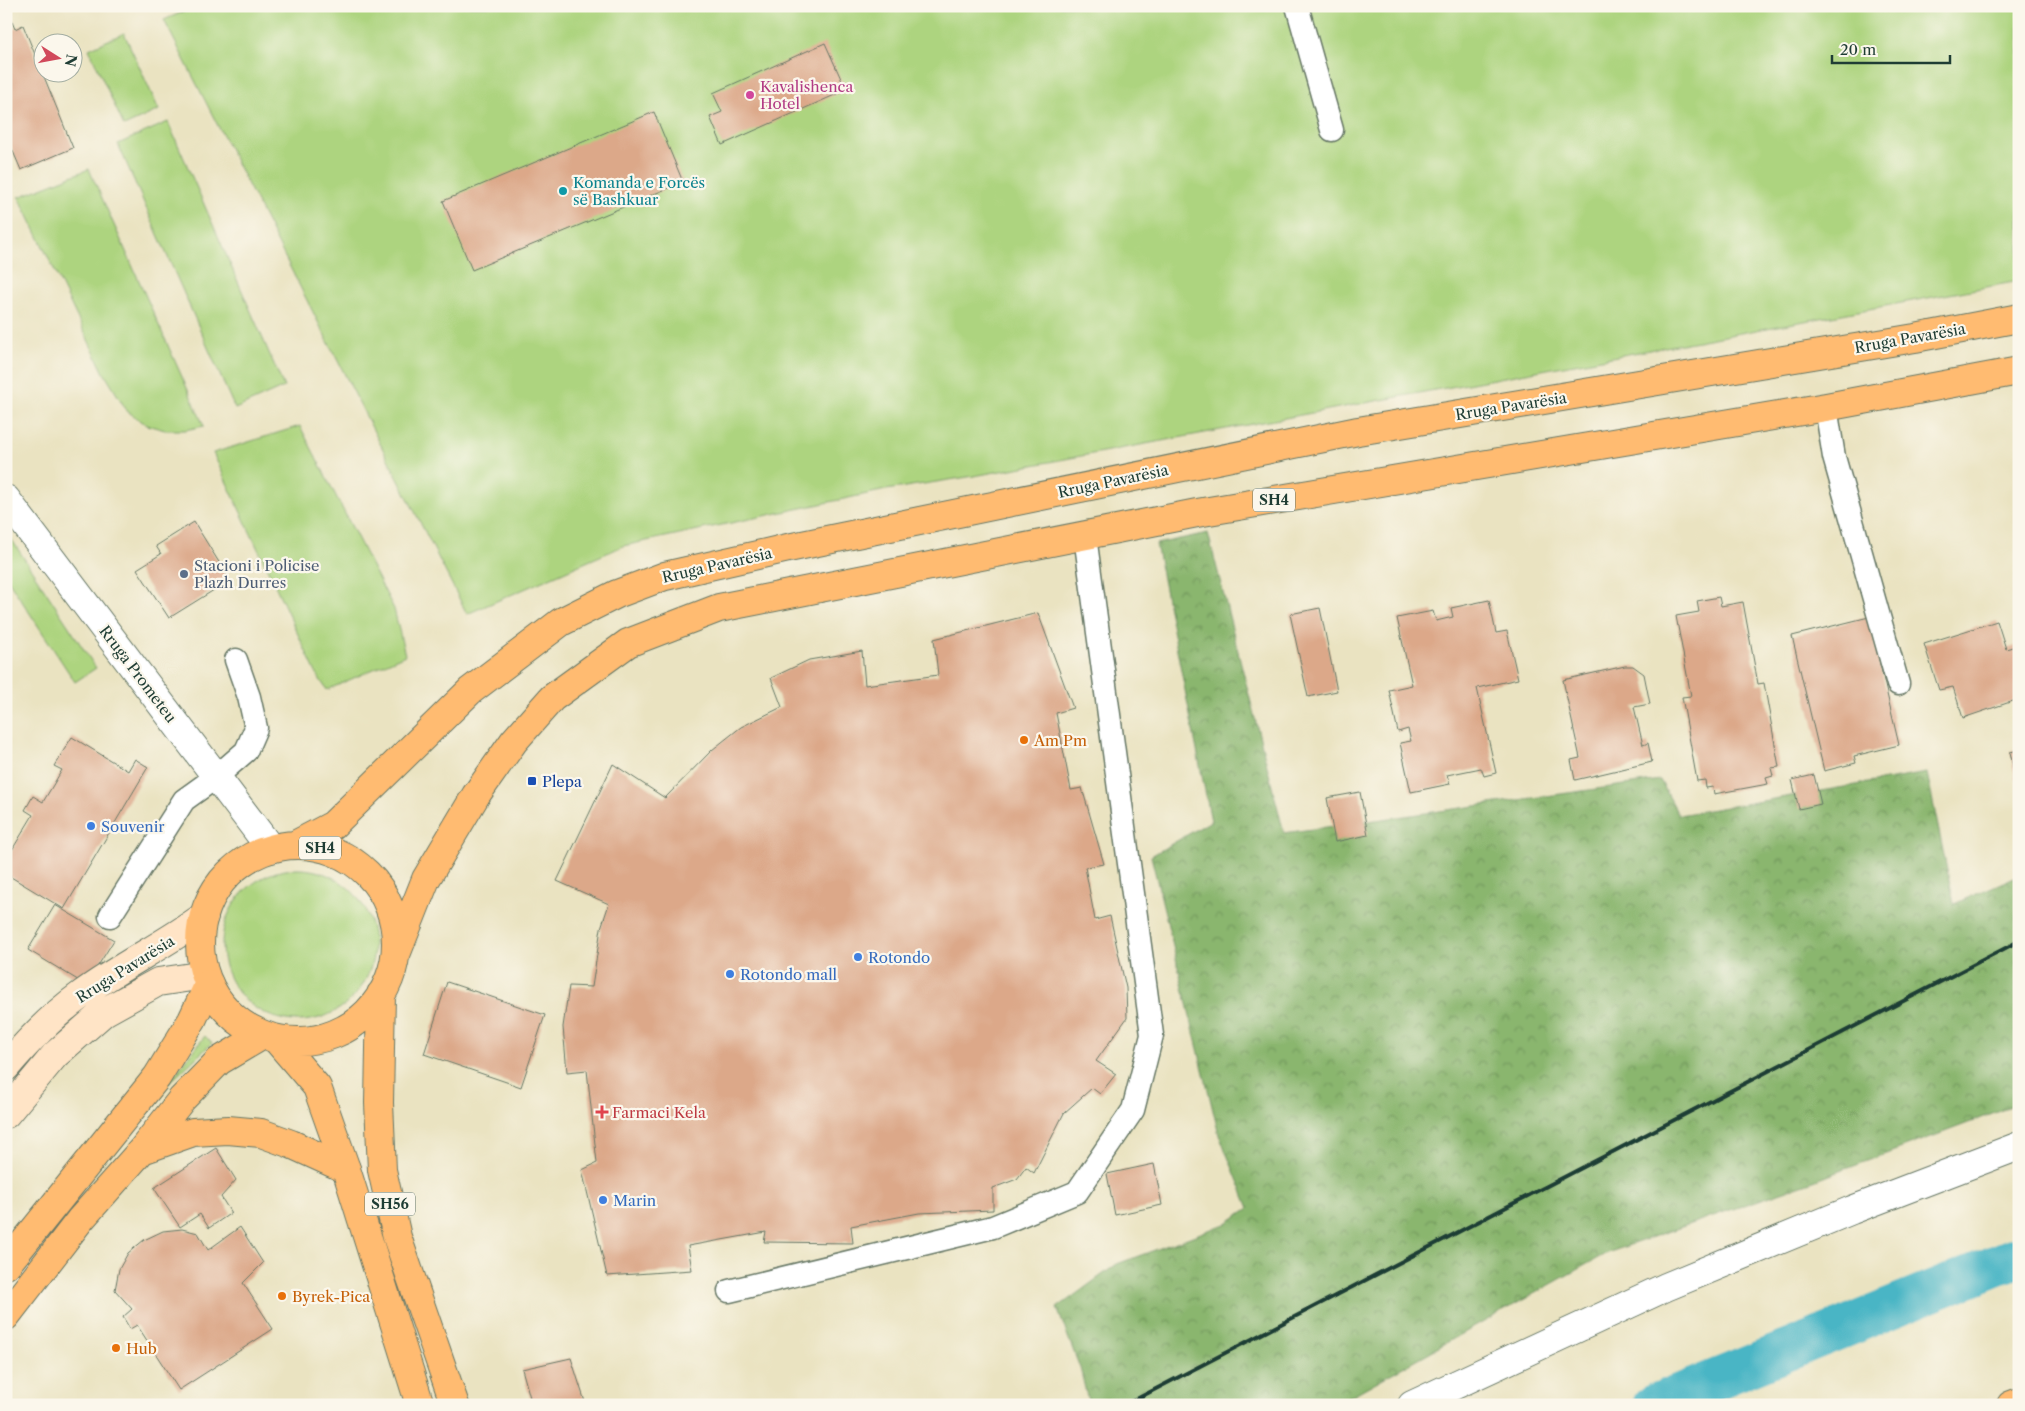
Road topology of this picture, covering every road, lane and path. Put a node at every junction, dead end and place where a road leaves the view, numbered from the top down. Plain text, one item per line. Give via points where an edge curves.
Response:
1 (1297, 6) edge
2 (1332, 130) dead end
3 (2019, 318) edge
4 (2019, 371) edge
5 (1826, 407) junction
6 (6, 499) edge
7 (1085, 536) junction
8 (236, 660) dead end
9 (1898, 684) dead end
10 (216, 777) junction
11 (283, 847) junction
12 (110, 916) dead end
13 (204, 916) junction
14 (395, 957) junction
15 (207, 979) junction
16 (381, 994) junction
17 (269, 1037) junction
18 (6, 1067) edge
19 (6, 1114) edge
20 (2019, 1146) edge
21 (142, 1150) junction
22 (346, 1169) junction
23 (6, 1265) edge
24 (729, 1291) dead end
25 (6, 1316) edge
26 (2019, 1402) edge
27 (420, 1405) edge
28 (455, 1405) edge
29 (1412, 1405) edge
30 (2011, 1405) edge

1 - 2 lane
3 - 11 main road, Rruga Pavarësia / SH4 via 1358,431 665,576 616,594 561,622 470,691 333,825
4 - 5 main road, SH4
5 - 7 main road, SH4 via 1207,512
5 - 9 lane via 1834,457
6 - 10 street, Rruga Prometeu
7 - 14 main road, SH4 via 719,608 628,642 552,698 514,741 476,795 430,872
7 - 24 lane via 1152,1035 1133,1110 1077,1192 994,1227
8 - 10 lane via 256,728 246,750
10 - 11 street, Rruga Prometeu
10 - 12 lane via 184,800
11 - 13 main road, SH4 via 248,858 229,873 214,893
11 - 14 main road, SH4 via 329,850 358,866 381,892 394,923
13 - 15 main road, SH4 via 200,945
13 - 18 main road, Rruga Pavarësia via 80,995
14 - 16 main road, SH4
15 - 17 main road, SH4 via 222,1006 241,1024
15 - 19 main road, Rruga Pavarësia via 158,982 104,1012 55,1055
15 - 23 main road via 192,1020 157,1077
16 - 17 main road, SH4 via 362,1018 336,1034 306,1041
16 - 28 main road, SH56 via 379,1141 382,1170 397,1237
17 - 21 main road via 220,1062 182,1099
17 - 22 main road, SH56 via 317,1088
20 - 29 street via 1666,1286
21 - 22 main road via 193,1132 228,1130 261,1133
21 - 25 main road via 80,1220
22 - 27 main road, SH56
26 - 30 main road

